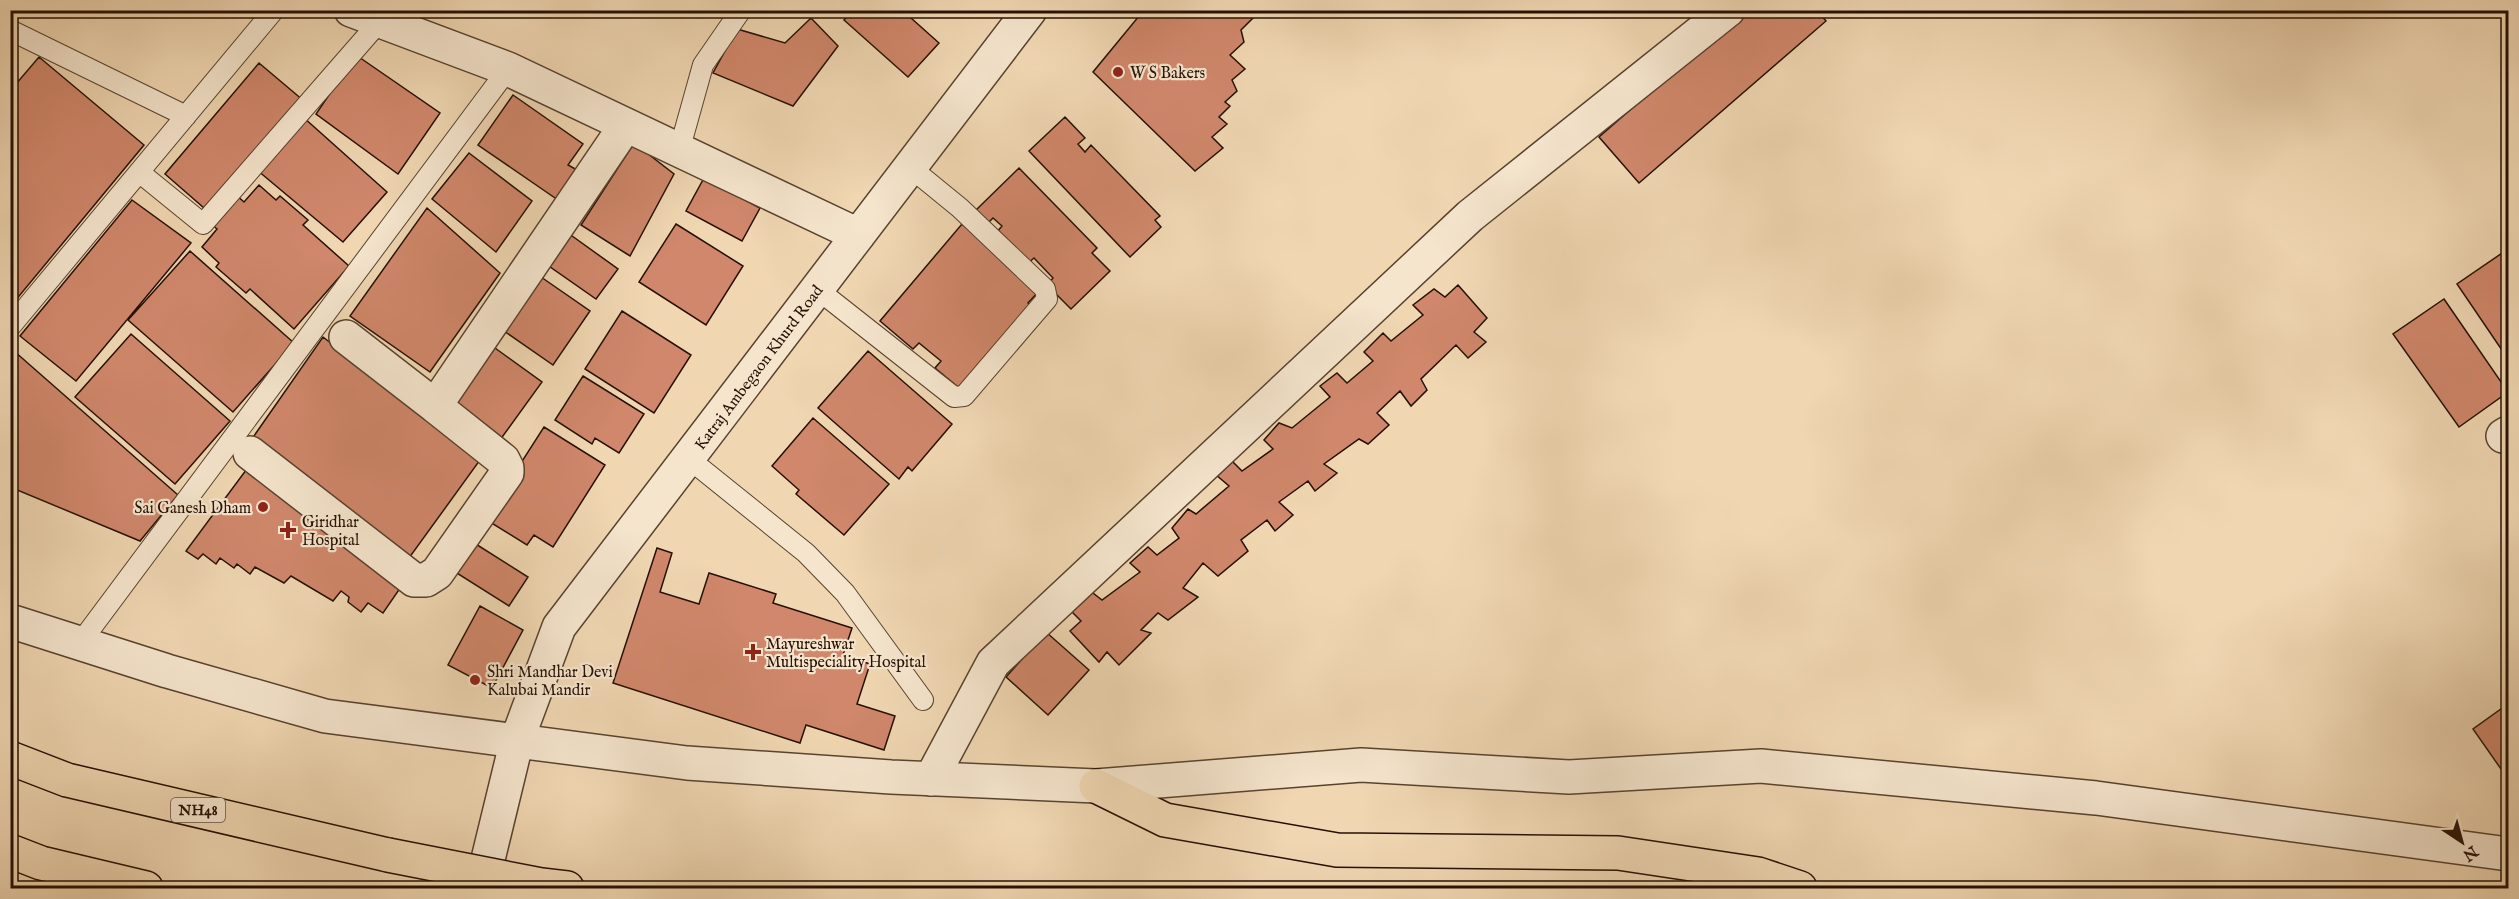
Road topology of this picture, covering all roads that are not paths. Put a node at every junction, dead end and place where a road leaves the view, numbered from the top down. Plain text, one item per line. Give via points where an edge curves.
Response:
1 (274, 10) edge
2 (741, 10) edge
3 (1030, 10) edge
4 (1728, 10) edge
5 (366, 16) edge
6 (14, 35) edge
7 (508, 69) junction
8 (186, 116) junction
9 (626, 125) junction
10 (679, 150) junction
11 (911, 168) junction
12 (139, 172) junction
13 (858, 235) junction
14 (817, 289) junction
15 (10, 327) edge
16 (346, 337) dead end
17 (435, 406) junction
18 (250, 453) dead end
19 (688, 458) junction
20 (10, 621) edge
21 (80, 643) junction
22 (923, 700) dead end
23 (517, 740) junction
24 (10, 758) edge
25 (931, 779) junction
26 (1096, 786) junction
27 (10, 852) edge
28 (2508, 854) edge
29 (554, 887) edge
30 (146, 888) edge
31 (481, 888) edge
32 (1800, 888) edge

1 - 8 lane
2 - 10 lane via 703,65
3 - 11 street, Katraj Ambegaon Khurd Road
4 - 25 street via 1470,216 993,663
5 - 7 street
5 - 12 lane via 203,224
6 - 8 lane
7 - 9 street
7 - 21 lane
8 - 12 lane
9 - 10 street
9 - 17 street
10 - 13 street
11 - 13 street, Katraj Ambegaon Khurd Road
11 - 14 lane via 960,208 1045,289 1047,299 964,396 954,397
12 - 15 lane
13 - 14 street, Katraj Ambegaon Khurd Road
14 - 19 street, Katraj Ambegaon Khurd Road
16 - 17 street
17 - 18 street via 502,460 507,473 436,573 426,580 414,580
19 - 22 lane via 806,553 838,585
19 - 23 street, Katraj Ambegaon Khurd Road via 559,627
20 - 21 street
21 - 23 street via 325,716
23 - 25 street via 687,763
23 - 31 street, Katraj Ambegaon Khurd Road
24 - 29 highway, NH48, bridge via 67,780 388,855
25 - 26 street
26 - 28 street via 1361,765 1569,777 1761,766 2096,798
26 - 32 highway via 1165,819 1337,850 1618,853 1758,874
27 - 30 highway

